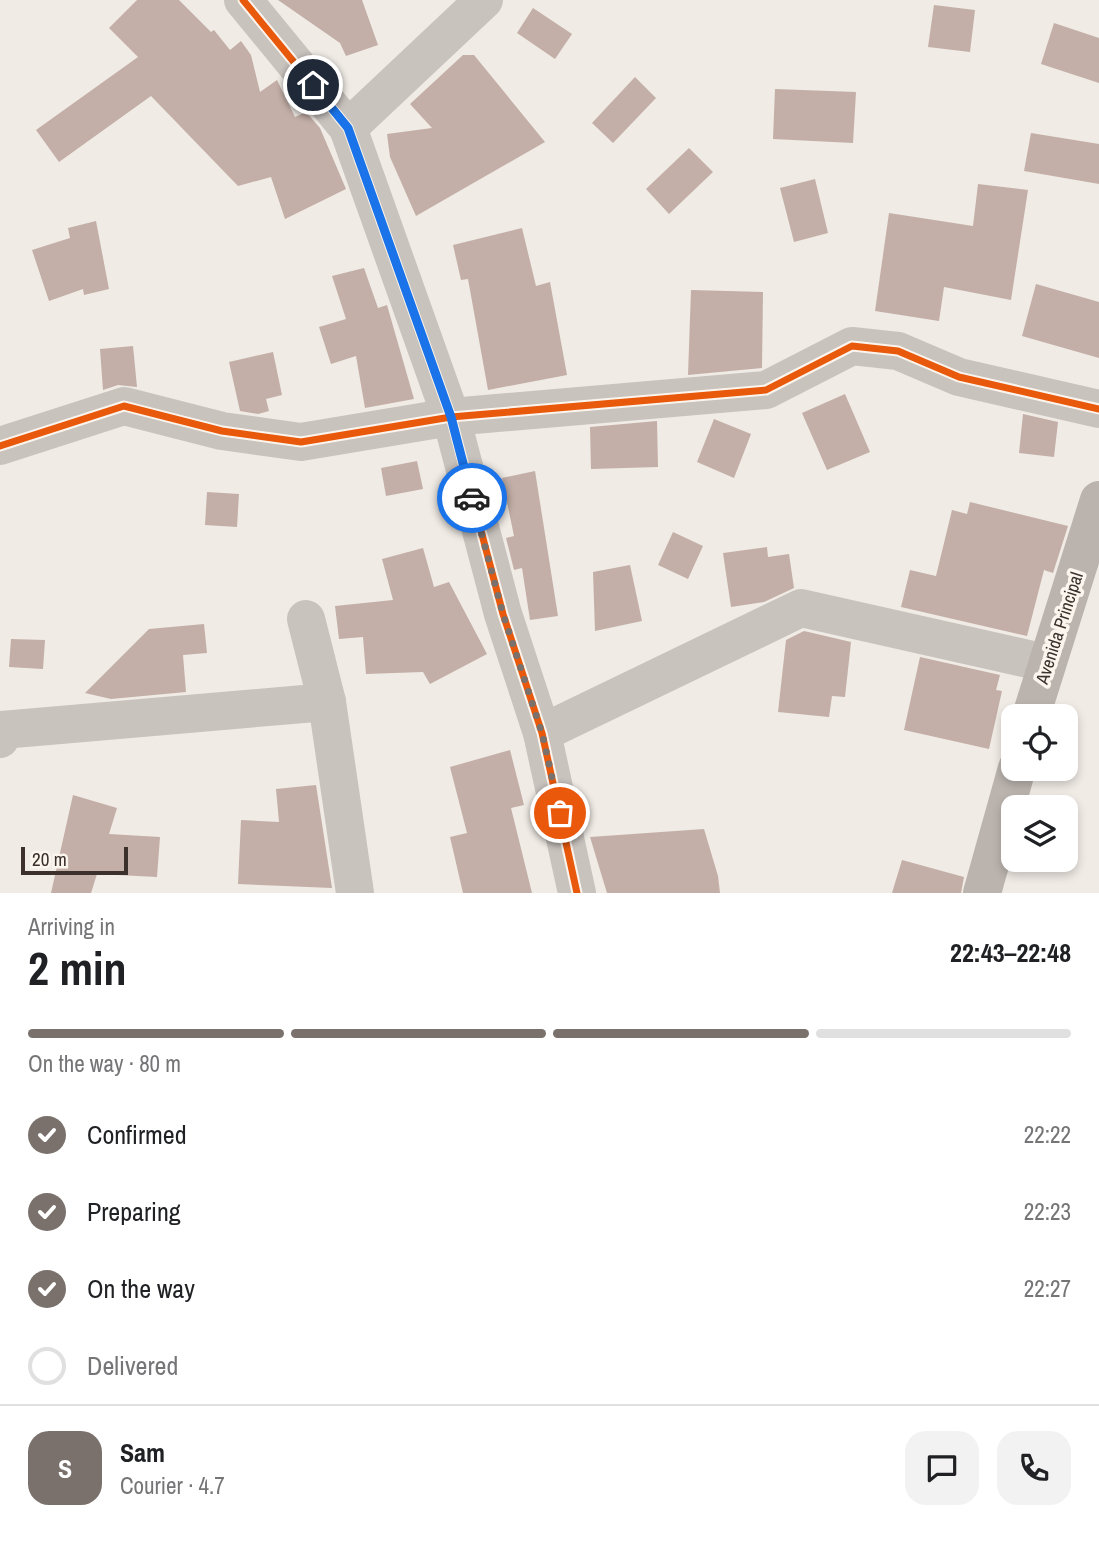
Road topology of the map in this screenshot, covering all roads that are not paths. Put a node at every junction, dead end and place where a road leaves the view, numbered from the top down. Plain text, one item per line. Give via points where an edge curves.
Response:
1 (243, 0) edge
2 (484, 0) edge
3 (348, 128) junction
4 (1099, 409) edge
5 (451, 417) junction
6 (0, 446) edge
7 (1099, 500) edge
8 (1088, 574) edge
9 (306, 619) dead end
10 (1046, 663) junction
11 (327, 702) junction
12 (1034, 704) edge
13 (542, 733) junction
14 (0, 739) edge
15 (1013, 781) edge
16 (355, 893) edge
17 (577, 893) edge
18 (982, 893) edge

1 - 3 street
2 - 3 street
3 - 5 street
4 - 5 street via 959,377 898,351 852,346 766,390
5 - 6 street via 301,442 222,431 124,406
5 - 13 street via 503,614
7 - 8 main road, Avenida Principal
8 - 10 main road, Avenida Principal
9 - 11 street
10 - 12 main road, Avenida Principal
10 - 13 street via 801,608
11 - 14 street via 2,730
11 - 16 street
13 - 17 street
15 - 18 main road

